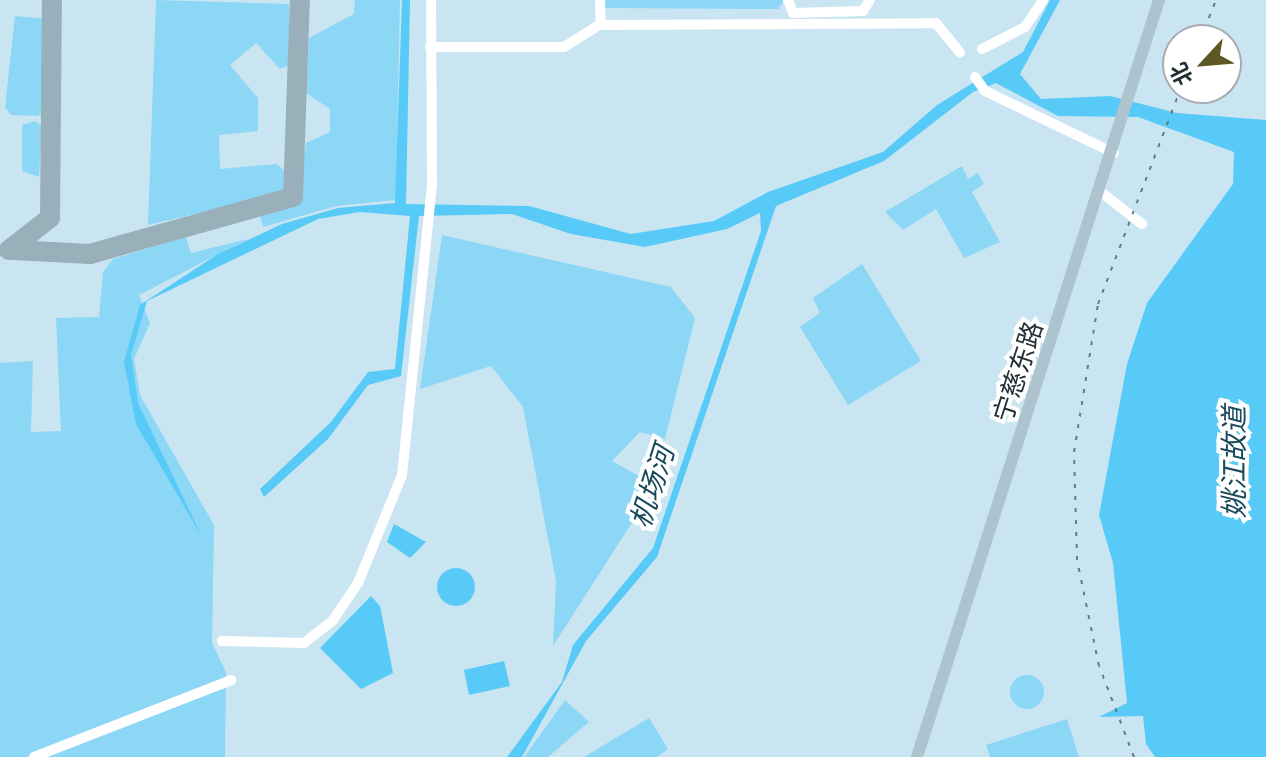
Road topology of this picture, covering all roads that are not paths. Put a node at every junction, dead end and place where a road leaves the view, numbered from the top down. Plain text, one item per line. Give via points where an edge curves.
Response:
1 (431, 0) edge
2 (600, 0) edge
3 (788, 0) edge
4 (870, 0) edge
5 (1043, 0) edge
6 (1159, 0) edge
7 (601, 25) junction
8 (430, 47) junction
9 (982, 49) dead end
10 (960, 53) dead end
11 (975, 77) dead end
12 (1114, 153) junction
13 (1101, 192) junction
14 (1142, 224) dead end
15 (222, 641) dead end
16 (231, 680) dead end
17 (34, 757) edge
18 (917, 757) edge

1 - 8 street
2 - 7 street
3 - 4 street via 793,13 863,11
5 - 9 street via 1025,27
6 - 12 main road, 宁慈东路
7 - 8 street via 564,47
7 - 10 street via 936,23
8 - 15 street via 432,183 402,475 358,583 333,620 304,643
11 - 12 street via 985,91
12 - 13 main road, 宁慈东路
13 - 14 street
13 - 18 main road, 宁慈东路
16 - 17 street

